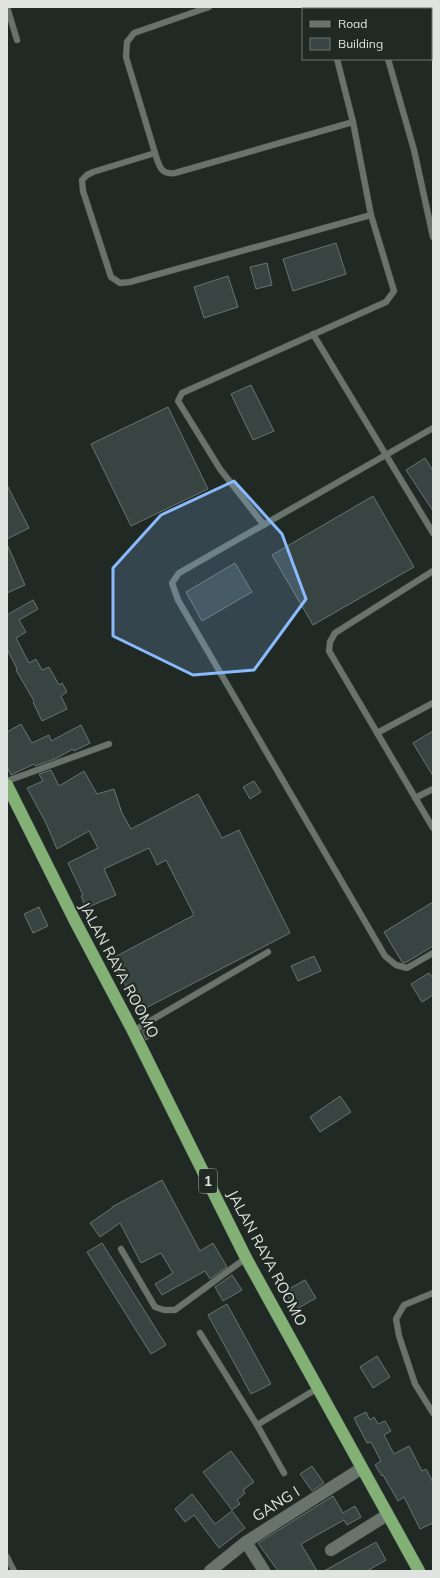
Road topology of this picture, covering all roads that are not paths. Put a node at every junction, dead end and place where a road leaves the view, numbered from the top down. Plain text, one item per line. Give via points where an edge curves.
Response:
1 (7, 7) edge
2 (209, 7) edge
3 (17, 40) dead end
4 (337, 60) edge
5 (388, 60) edge
6 (353, 122) junction
7 (155, 153) junction
8 (371, 215) junction
9 (433, 237) edge
10 (313, 334) junction
11 (433, 428) edge
12 (386, 456) junction
13 (264, 525) junction
14 (433, 533) edge
15 (433, 571) edge
16 (433, 703) edge
17 (377, 733) junction
18 (109, 744) dead end
19 (7, 781) edge
20 (7, 785) edge
21 (433, 789) edge
22 (415, 798) junction
23 (433, 828) edge
24 (268, 952) dead end
25 (433, 953) edge
26 (133, 1031) junction
27 (121, 1249) dead end
28 (246, 1258) junction
29 (433, 1293) edge
30 (200, 1333) dead end
31 (318, 1388) junction
32 (433, 1413) edge
33 (257, 1425) junction
34 (362, 1468) junction
35 (284, 1473) dead end
36 (387, 1515) junction
37 (246, 1542) junction
38 (331, 1550) dead end
39 (7, 1557) edge
40 (14, 1571) edge
41 (210, 1571) edge
42 (264, 1571) edge
43 (419, 1571) edge

1 - 3 lane
2 - 7 lane via 134,33 126,42 126,57
4 - 6 lane
5 - 9 lane via 414,150
6 - 7 lane via 175,173 163,172
6 - 8 lane
7 - 8 lane via 93,172 82,180 83,191 111,277 120,283
8 - 10 lane via 394,291 386,302
10 - 12 lane
10 - 13 lane via 182,393 178,401 220,469
11 - 12 lane
12 - 13 lane
12 - 14 lane
13 - 25 lane via 179,573 172,583 178,600 385,956 396,965 407,968
15 - 17 lane via 335,633 330,642 329,651
16 - 17 lane
17 - 22 lane
18 - 19 lane
20 - 26 highway, JALAN RAYA ROOMO / 1
21 - 22 lane
22 - 23 lane
24 - 26 lane
26 - 28 highway, JALAN RAYA ROOMO / 1
27 - 28 lane via 155,1307 164,1310 175,1310
28 - 31 highway, JALAN RAYA ROOMO / 1
29 - 32 lane via 404,1305 396,1319 415,1384
30 - 33 lane
31 - 33 lane
31 - 34 highway, JALAN RAYA ROOMO / 1
33 - 35 lane
34 - 36 highway, JALAN RAYA ROOMO / 1
34 - 37 street, GANG I
36 - 38 street
36 - 43 highway, JALAN RAYA ROOMO / 1
37 - 41 street, GANG I
37 - 42 street
39 - 40 lane

